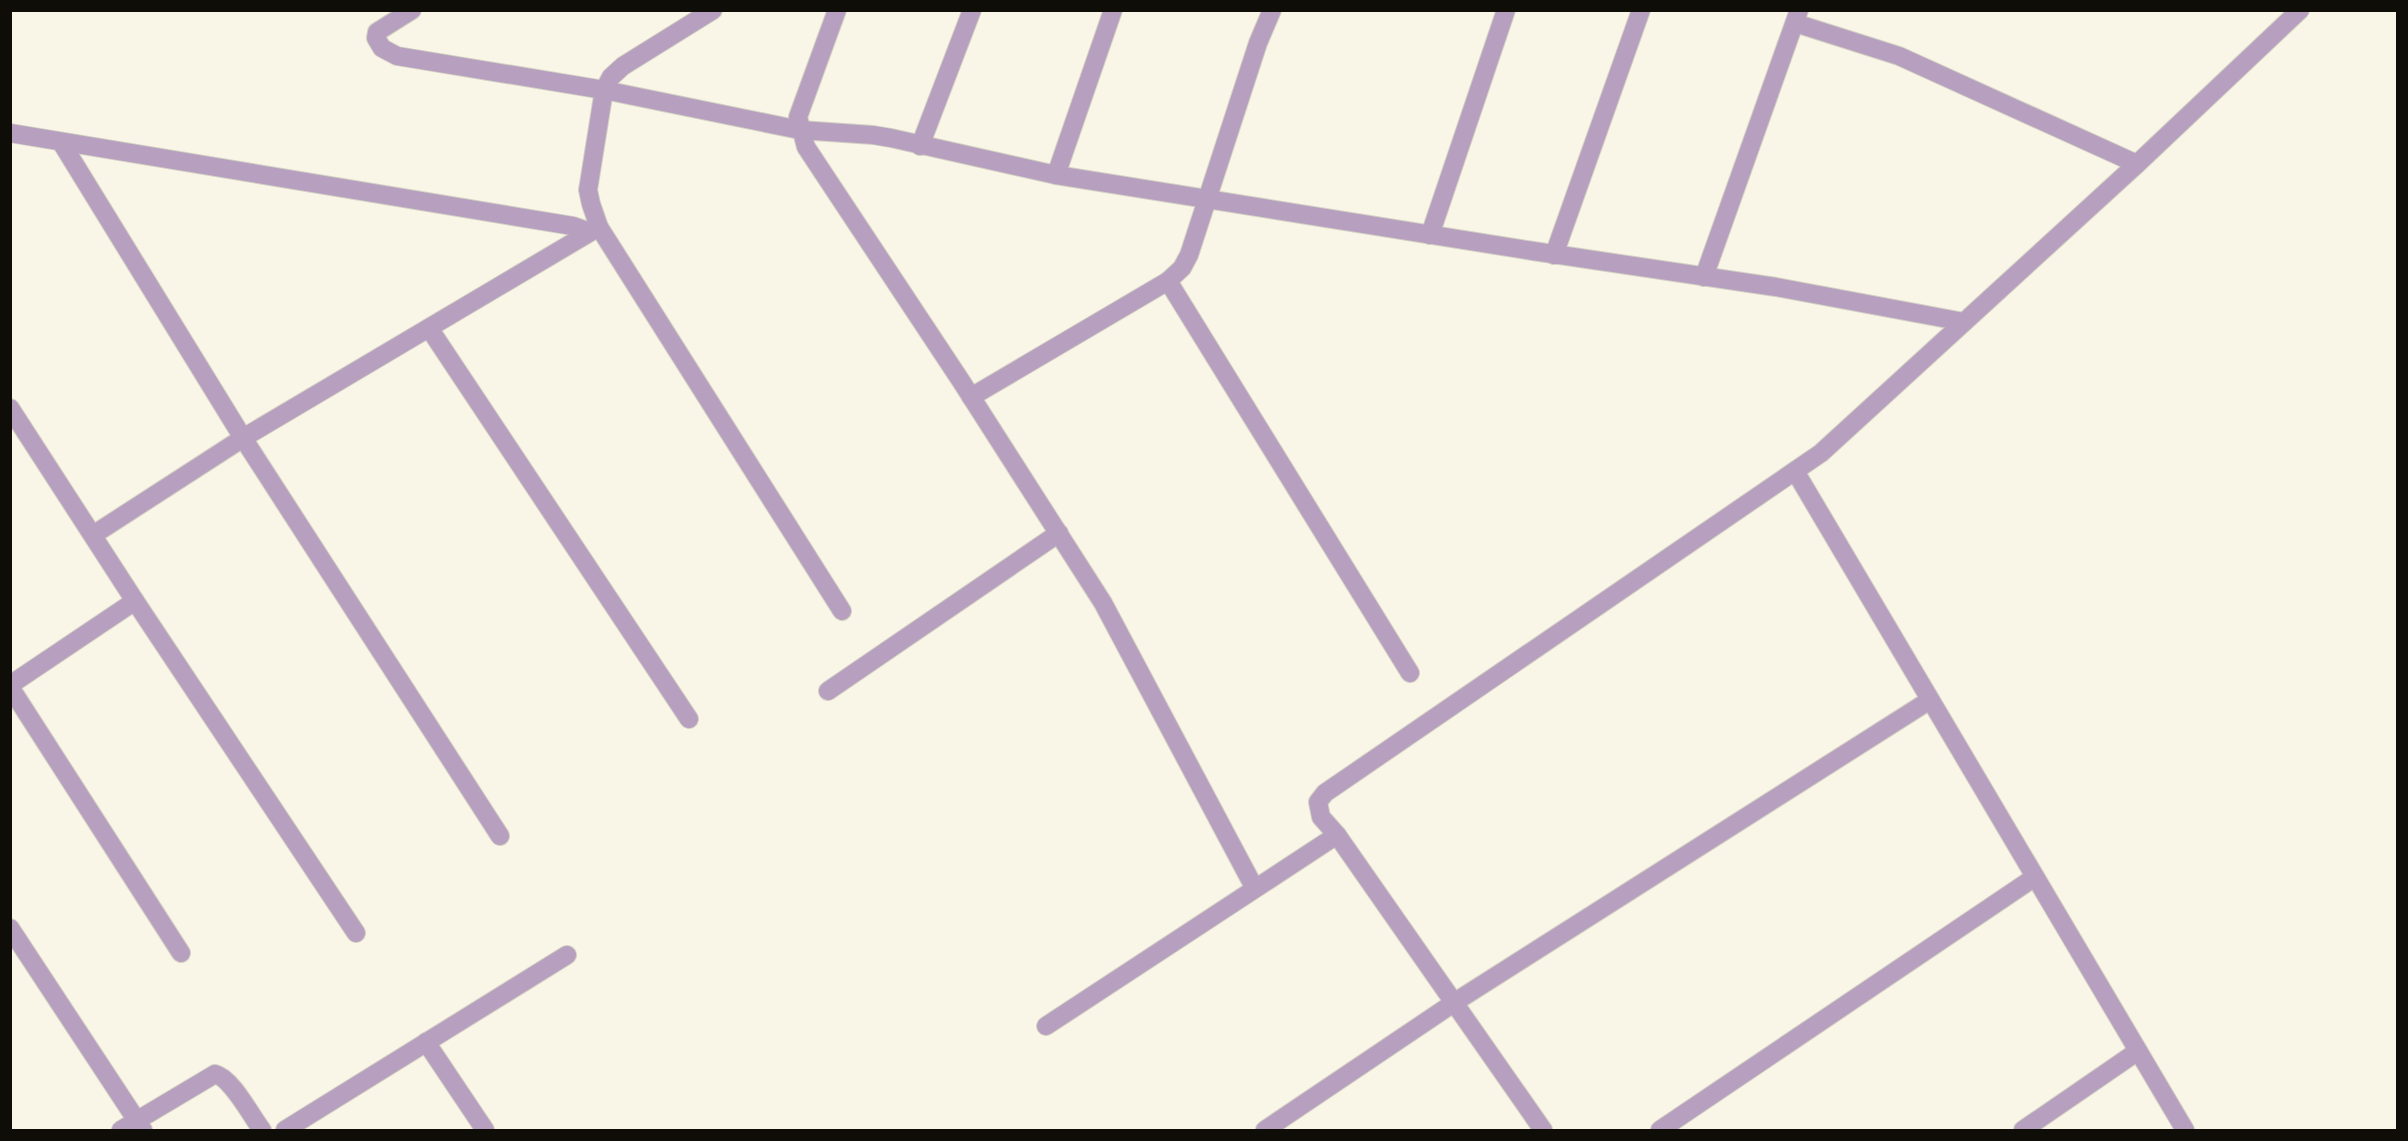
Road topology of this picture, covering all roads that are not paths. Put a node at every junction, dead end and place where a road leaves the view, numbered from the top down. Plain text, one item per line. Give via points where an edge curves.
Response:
1 (412, 10) edge
2 (713, 10) edge
3 (837, 10) edge
4 (972, 10) edge
5 (1113, 10) edge
6 (1272, 10) edge
7 (1506, 10) edge
8 (1641, 10) edge
9 (2300, 10) edge
10 (1797, 16) edge
11 (604, 90) junction
12 (801, 130) junction
13 (10, 133) edge
14 (61, 142) junction
15 (920, 146) junction
16 (2137, 164) junction
17 (1056, 175) junction
18 (1207, 198) junction
19 (594, 230) junction
20 (1430, 235) junction
21 (1554, 255) junction
22 (1704, 277) junction
23 (1168, 281) junction
24 (1965, 322) junction
25 (429, 328) junction
26 (971, 397) junction
27 (10, 408) edge
28 (243, 438) junction
29 (1795, 471) junction
30 (1059, 533) junction
31 (93, 535) junction
32 (135, 602) junction
33 (842, 611) dead end
34 (1410, 672) dead end
35 (10, 686) edge
36 (828, 691) dead end
37 (1930, 700) junction
38 (689, 719) dead end
39 (1336, 835) junction
40 (500, 836) dead end
41 (2035, 877) junction
42 (1254, 887) junction
43 (10, 928) edge
44 (356, 933) dead end
45 (182, 953) dead end
46 (567, 955) dead end
47 (1455, 1002) junction
48 (1046, 1026) dead end
49 (426, 1042) junction
50 (2138, 1051) junction
51 (140, 1126) edge
52 (121, 1131) edge
53 (262, 1131) edge
54 (285, 1131) edge
55 (485, 1131) edge
56 (1265, 1131) edge
57 (1543, 1131) edge
58 (1660, 1131) edge
59 (2023, 1131) edge
60 (2185, 1131) edge

1 - 11 street via 377,32 382,48 397,56
2 - 11 street via 623,66
3 - 12 street via 798,117
4 - 15 street
5 - 17 street
6 - 18 street
7 - 20 street
8 - 21 street
9 - 16 street
10 - 16 street via 1899,56
10 - 22 street
11 - 12 street
11 - 19 street via 588,190
12 - 15 street via 873,135
12 - 26 street via 806,147
13 - 14 street
14 - 19 street
14 - 28 street
15 - 17 street
16 - 24 street
17 - 18 street
18 - 20 street
18 - 23 street via 1189,255
19 - 25 street
19 - 33 street
20 - 21 street
21 - 22 street
22 - 24 street
23 - 26 street
23 - 34 street
24 - 29 street via 1821,453
25 - 28 street
25 - 38 street
26 - 30 street
27 - 31 street
28 - 31 street
28 - 40 street
29 - 37 street
29 - 39 street via 1325,793 1318,802 1321,817
30 - 36 street
30 - 42 street via 1104,603
31 - 32 street
32 - 35 street
32 - 44 street
35 - 45 street
37 - 41 street
37 - 47 street
39 - 42 street
39 - 47 street
41 - 50 street
41 - 58 street
42 - 48 street
43 - 51 street
46 - 49 street
47 - 56 street
47 - 57 street
49 - 54 street
49 - 55 street
50 - 59 street
50 - 60 street
51 - 52 street
51 - 53 street via 215,1074 231,1084

